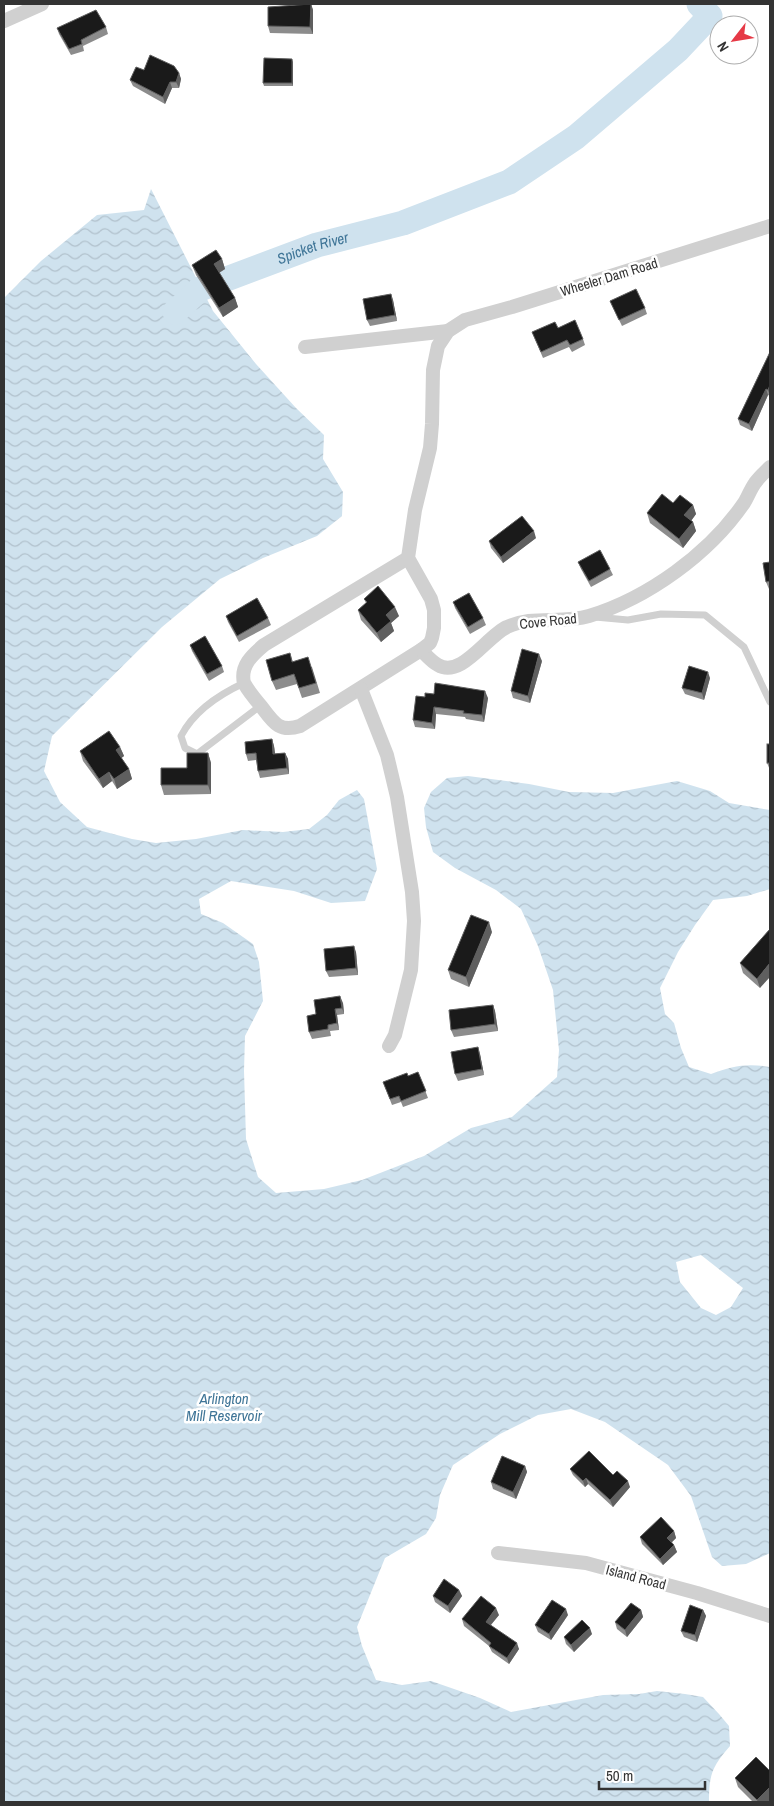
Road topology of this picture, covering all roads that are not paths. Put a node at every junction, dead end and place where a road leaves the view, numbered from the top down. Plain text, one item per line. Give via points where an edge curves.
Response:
1 (42, 4) edge
2 (4, 21) edge
3 (770, 226) edge
4 (448, 331) junction
5 (305, 347) dead end
6 (770, 467) edge
7 (408, 558) junction
8 (587, 617) junction
9 (421, 650) junction
10 (244, 683) junction
11 (361, 689) junction
12 (770, 702) edge
13 (260, 706) junction
14 (392, 1041) dead end
15 (498, 1553) dead end
16 (770, 1616) edge

1 - 2 street
3 - 4 street, Wheeler Dam Road via 465,320
4 - 5 street, Wheeler Dam Road
4 - 7 street via 438,346 433,370 430,448 415,510
6 - 8 street, Cove Road via 721,530 680,568 648,590
7 - 9 street via 434,610 432,638 430,644
7 - 10 street via 264,646 247,662 242,677
8 - 9 street, Cove Road via 506,627 468,659 449,669 438,666
8 - 12 lane via 628,620 661,614 705,615 744,647
9 - 11 street
10 - 13 street
10 - 13 lane via 199,711 181,736 185,748 197,754
11 - 13 street via 293,728 278,726
11 - 14 street via 387,756 412,892 411,970
15 - 16 street, Island Road via 586,1563

